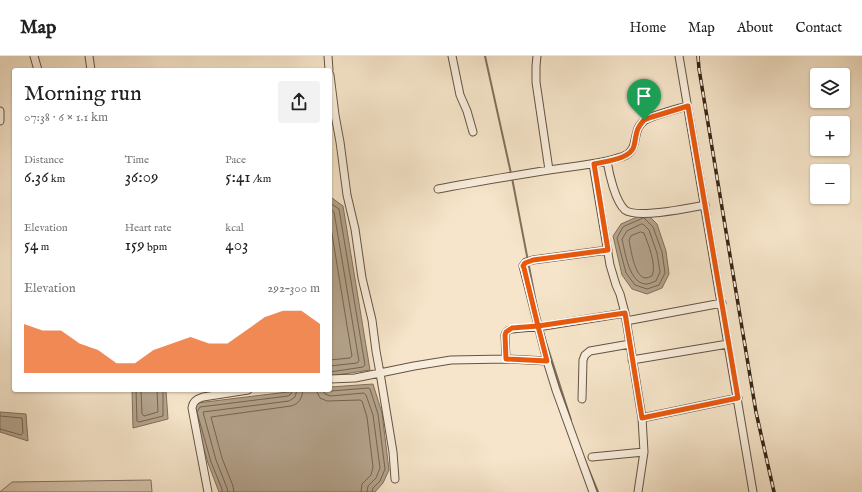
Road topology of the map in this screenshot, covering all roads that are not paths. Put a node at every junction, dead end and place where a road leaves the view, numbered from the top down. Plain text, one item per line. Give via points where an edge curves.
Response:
1 (34, 56) edge
2 (89, 56) edge
3 (328, 56) edge
4 (452, 56) edge
5 (537, 56) edge
6 (679, 56) edge
7 (37, 68) edge
8 (91, 68) edge
9 (329, 68) edge
10 (332, 91) edge
11 (688, 106) junction
12 (0, 111) edge
13 (0, 121) edge
14 (473, 132) dead end
15 (607, 160) junction
16 (594, 164) junction
17 (549, 170) junction
18 (438, 189) dead end
19 (705, 205) junction
20 (608, 250) junction
21 (722, 303) junction
22 (625, 313) junction
23 (626, 321) junction
24 (540, 326) junction
25 (630, 344) junction
26 (728, 344) junction
27 (506, 359) junction
28 (632, 360) junction
29 (547, 361) junction
30 (380, 373) junction
31 (332, 379) edge
32 (235, 392) edge
33 (738, 398) junction
34 (582, 399) dead end
35 (642, 418) junction
36 (644, 452) junction
37 (592, 456) dead end
38 (395, 479) dead end
39 (208, 492) edge
40 (593, 492) edge
41 (638, 492) edge
42 (753, 492) edge

1 - 7 street
2 - 8 street
3 - 9 street
4 - 14 street via 460,95
5 - 17 street via 536,82
6 - 11 street
10 - 30 street via 347,195 356,229 362,278 372,320
11 - 15 street via 644,120 636,131 634,147 630,153
11 - 19 street
12 - 13 street
15 - 16 street
15 - 19 street via 615,193 626,210 634,213 667,212
16 - 17 street
16 - 20 street
17 - 18 street
19 - 21 street
20 - 22 street
20 - 24 street via 524,264
21 - 23 street
21 - 26 street
22 - 23 street
22 - 24 street
23 - 25 street
24 - 27 street via 512,328 506,332
24 - 29 street
25 - 28 street
25 - 34 street via 590,351 586,355 583,360
26 - 28 street
26 - 33 street
27 - 29 street
27 - 30 street via 451,360
28 - 35 street
29 - 40 street
30 - 31 street
30 - 38 street
32 - 39 street via 203,397 192,404
33 - 35 street
33 - 42 street
35 - 36 street
36 - 37 street
36 - 41 street

